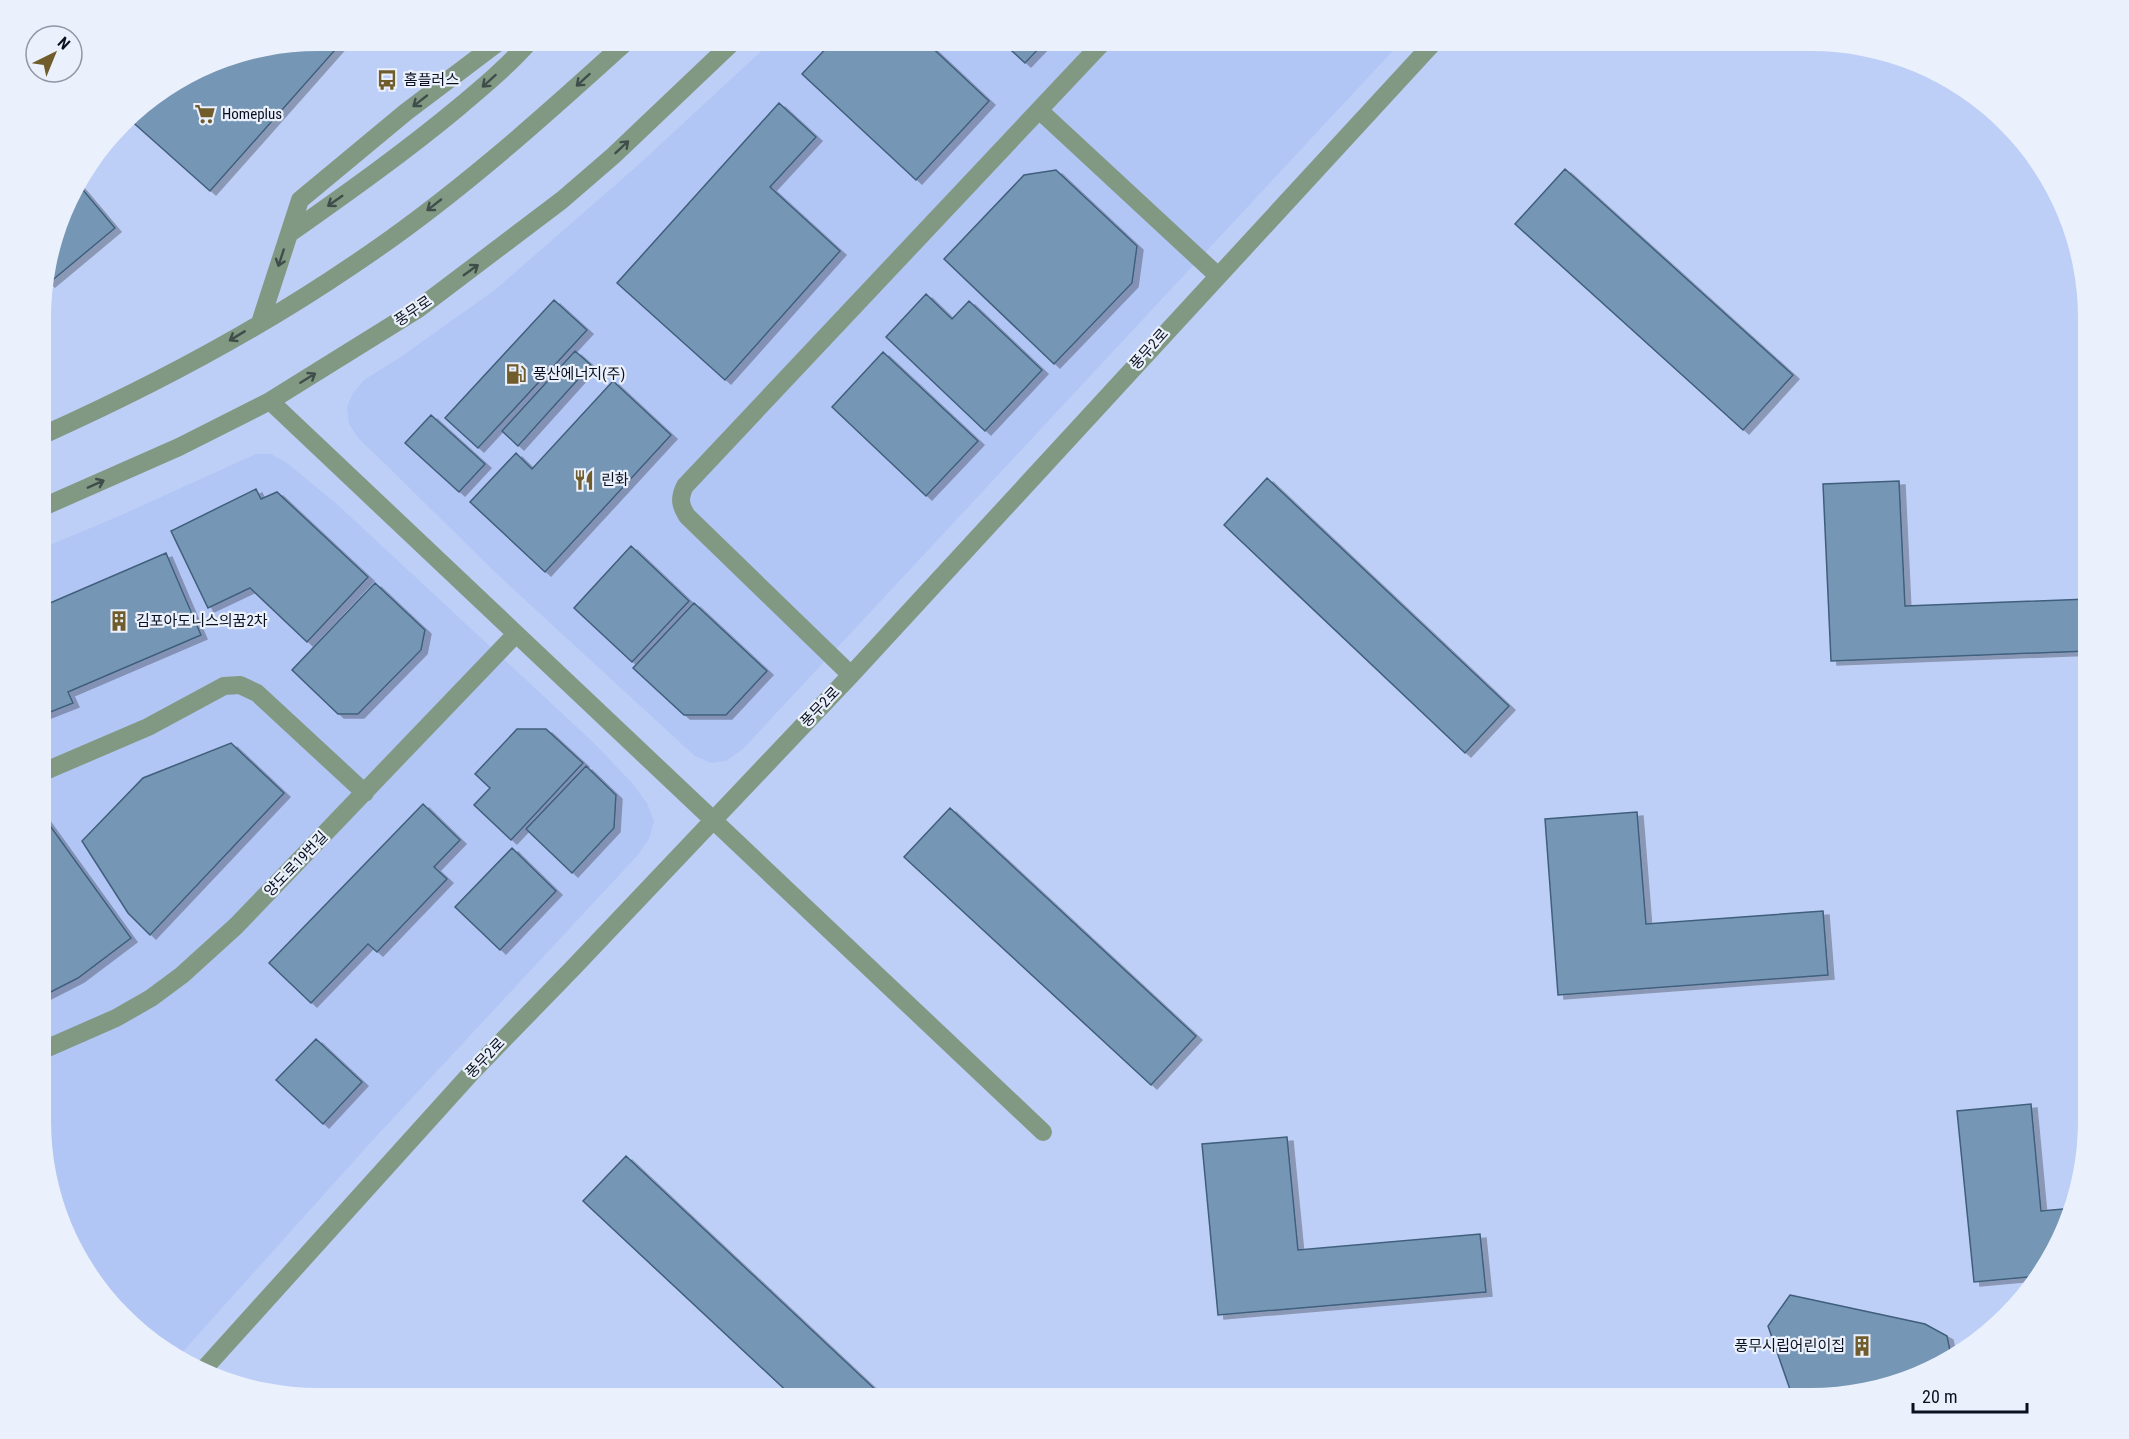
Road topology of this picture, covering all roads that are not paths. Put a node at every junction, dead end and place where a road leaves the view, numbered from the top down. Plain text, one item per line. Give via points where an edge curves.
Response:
1 (486, 51) edge
2 (520, 51) edge
3 (616, 51) edge
4 (723, 51) edge
5 (1095, 51) edge
6 (1426, 51) edge
7 (1039, 110) junction
8 (289, 234) junction
9 (1217, 275) junction
10 (260, 323) junction
11 (270, 401) junction
12 (51, 431) edge
13 (51, 503) edge
14 (516, 634) junction
15 (851, 675) junction
16 (51, 769) edge
17 (364, 793) junction
18 (712, 820) junction
19 (51, 1046) edge
20 (1043, 1132) dead end
21 (208, 1364) edge

1 -> 8 street via 300,200
2 -> 8 street via 437,126
3 -> 10 street via 413,221 353,265
11 -> 4 street, 풍무로 via 418,309 511,241 613,156
5 - 7 street
6 - 9 street, 풍무2로
7 - 9 street
7 - 15 street via 681,494 687,516
8 -> 10 street
9 - 15 street, 풍무2로
10 -> 12 street via 177,370
13 -> 11 street, 풍무로 via 179,447
11 - 14 street
14 - 17 street, 양도로19번길
14 - 18 street
15 - 18 street, 풍무2로
16 - 17 street via 148,727 224,687 240,685 257,693
17 - 19 street, 양도로19번길 via 236,926 182,975 116,1018
18 - 20 street
18 - 21 street, 풍무2로 via 472,1072

